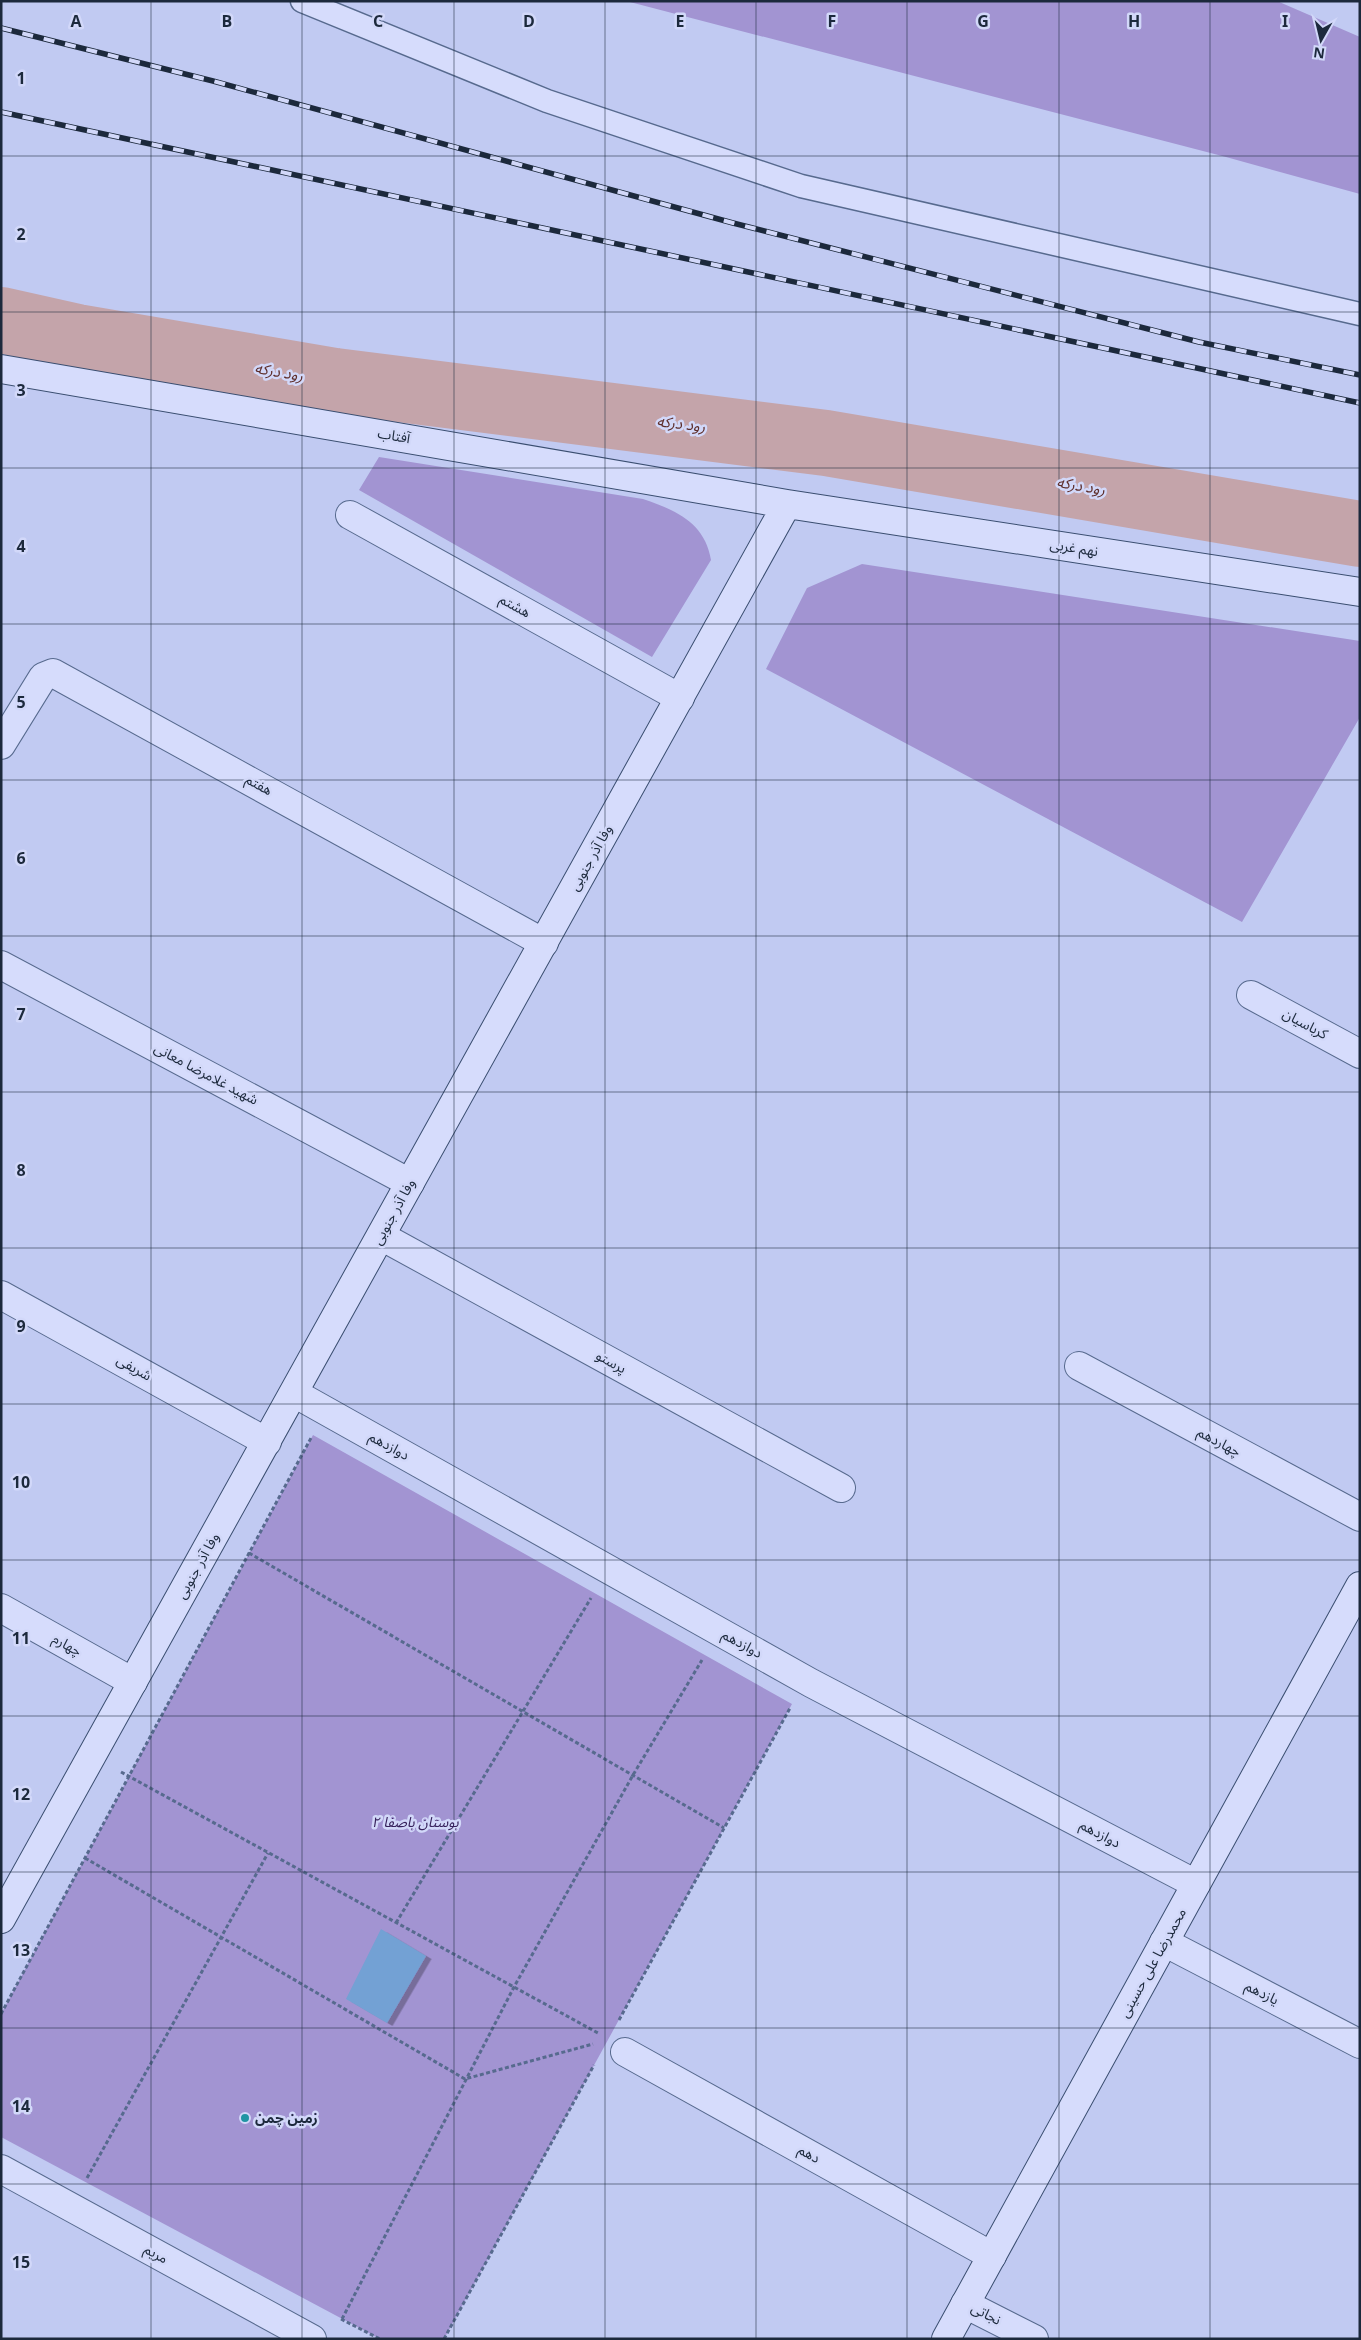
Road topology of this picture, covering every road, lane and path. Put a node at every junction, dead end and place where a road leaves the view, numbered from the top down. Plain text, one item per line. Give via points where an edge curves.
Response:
1 (302, 1) edge
2 (1360, 314) edge
3 (1, 369) edge
4 (787, 504) junction
5 (350, 515) dead end
6 (1360, 592) edge
7 (680, 698) junction
8 (1, 745) edge
9 (544, 943) junction
10 (1, 965) edge
11 (1251, 995) dead end
12 (1360, 1054) edge
13 (410, 1183) junction
14 (381, 1236) junction
15 (1, 1294) edge
16 (1079, 1366) dead end
17 (294, 1393) junction
18 (313, 1434) dead end
19 (267, 1442) junction
20 (841, 1488) dead end
21 (1360, 1517) edge
22 (249, 1553) junction
23 (1359, 1590) edge
24 (594, 1593) dead end
25 (1, 1608) edge
26 (705, 1655) dead end
27 (133, 1682) junction
28 (792, 1704) dead end
29 (523, 1711) junction
30 (633, 1776) junction
31 (129, 1777) junction
32 (724, 1828) junction
33 (268, 1853) junction
34 (85, 1858) junction
35 (1196, 1884) junction
36 (1, 1919) edge
37 (396, 1923) junction
38 (222, 1939) junction
39 (1164, 1942) junction
40 (514, 1987) junction
41 (1, 2014) edge
42 (618, 2022) dead end
43 (600, 2035) dead end
44 (599, 2042) dead end
45 (1360, 2044) edge
46 (612, 2054) joint
47 (465, 2079) junction
48 (1, 2169) edge
49 (85, 2182) dead end
50 (992, 2256) junction
51 (965, 2304) junction
52 (342, 2319) dead end
53 (312, 2339) edge
54 (444, 2339) edge
55 (946, 2339) edge
56 (1034, 2339) edge

1 - 2 lane via 547,101 801,186
3 - 4 street, آفتاب
4 - 6 street, نهم غربی
4 - 7 street, وفا آذر جنوبی
5 - 7 street, هشتم
7 - 9 street, وفا آذر جنوبی
8 - 9 street, هفتم via 43,677 53,673
9 - 13 street, وفا آذر جنوبی
10 - 13 street, شهید غلامرضا معانی
11 - 12 street, کرباسیان
13 - 14 street, وفا آذر جنوبی
14 - 17 street, وفا آذر جنوبی
14 - 20 street, پرستو
15 - 19 street, شریفی
16 - 21 street, چهاردهم
17 - 19 street, وفا آذر جنوبی
17 - 35 street, دوازدهم via 811,1683
18 - 22 path
19 - 27 street, وفا آذر جنوبی
22 - 29 path
22 - 31 path
23 - 35 street, محمدرضا علی حسینی
24 - 29 path
25 - 27 street, چهارم
26 - 30 path
27 - 36 street, وفا آذر جنوبی
28 - 32 path
29 - 30 path
29 - 37 path
30 - 32 path
30 - 40 path
31 - 33 path
31 - 34 path
32 - 42 path
33 - 37 path
33 - 38 path
34 - 38 path
34 - 41 path
35 - 39 street, محمدرضا علی حسینی
37 - 40 path
38 - 47 path
38 - 49 path
39 - 45 street, یازدهم
39 - 50 street, محمدرضا علی حسینی
40 - 43 path
40 - 47 path
44 - 47 path
46 - 50 street, دهم
46 - 54 path
47 - 52 path
48 - 53 street, مریم
50 - 51 street, محمدرضا علی حسینی
51 - 55 street, محمدرضا علی حسینی
51 - 56 street, نجاتی

